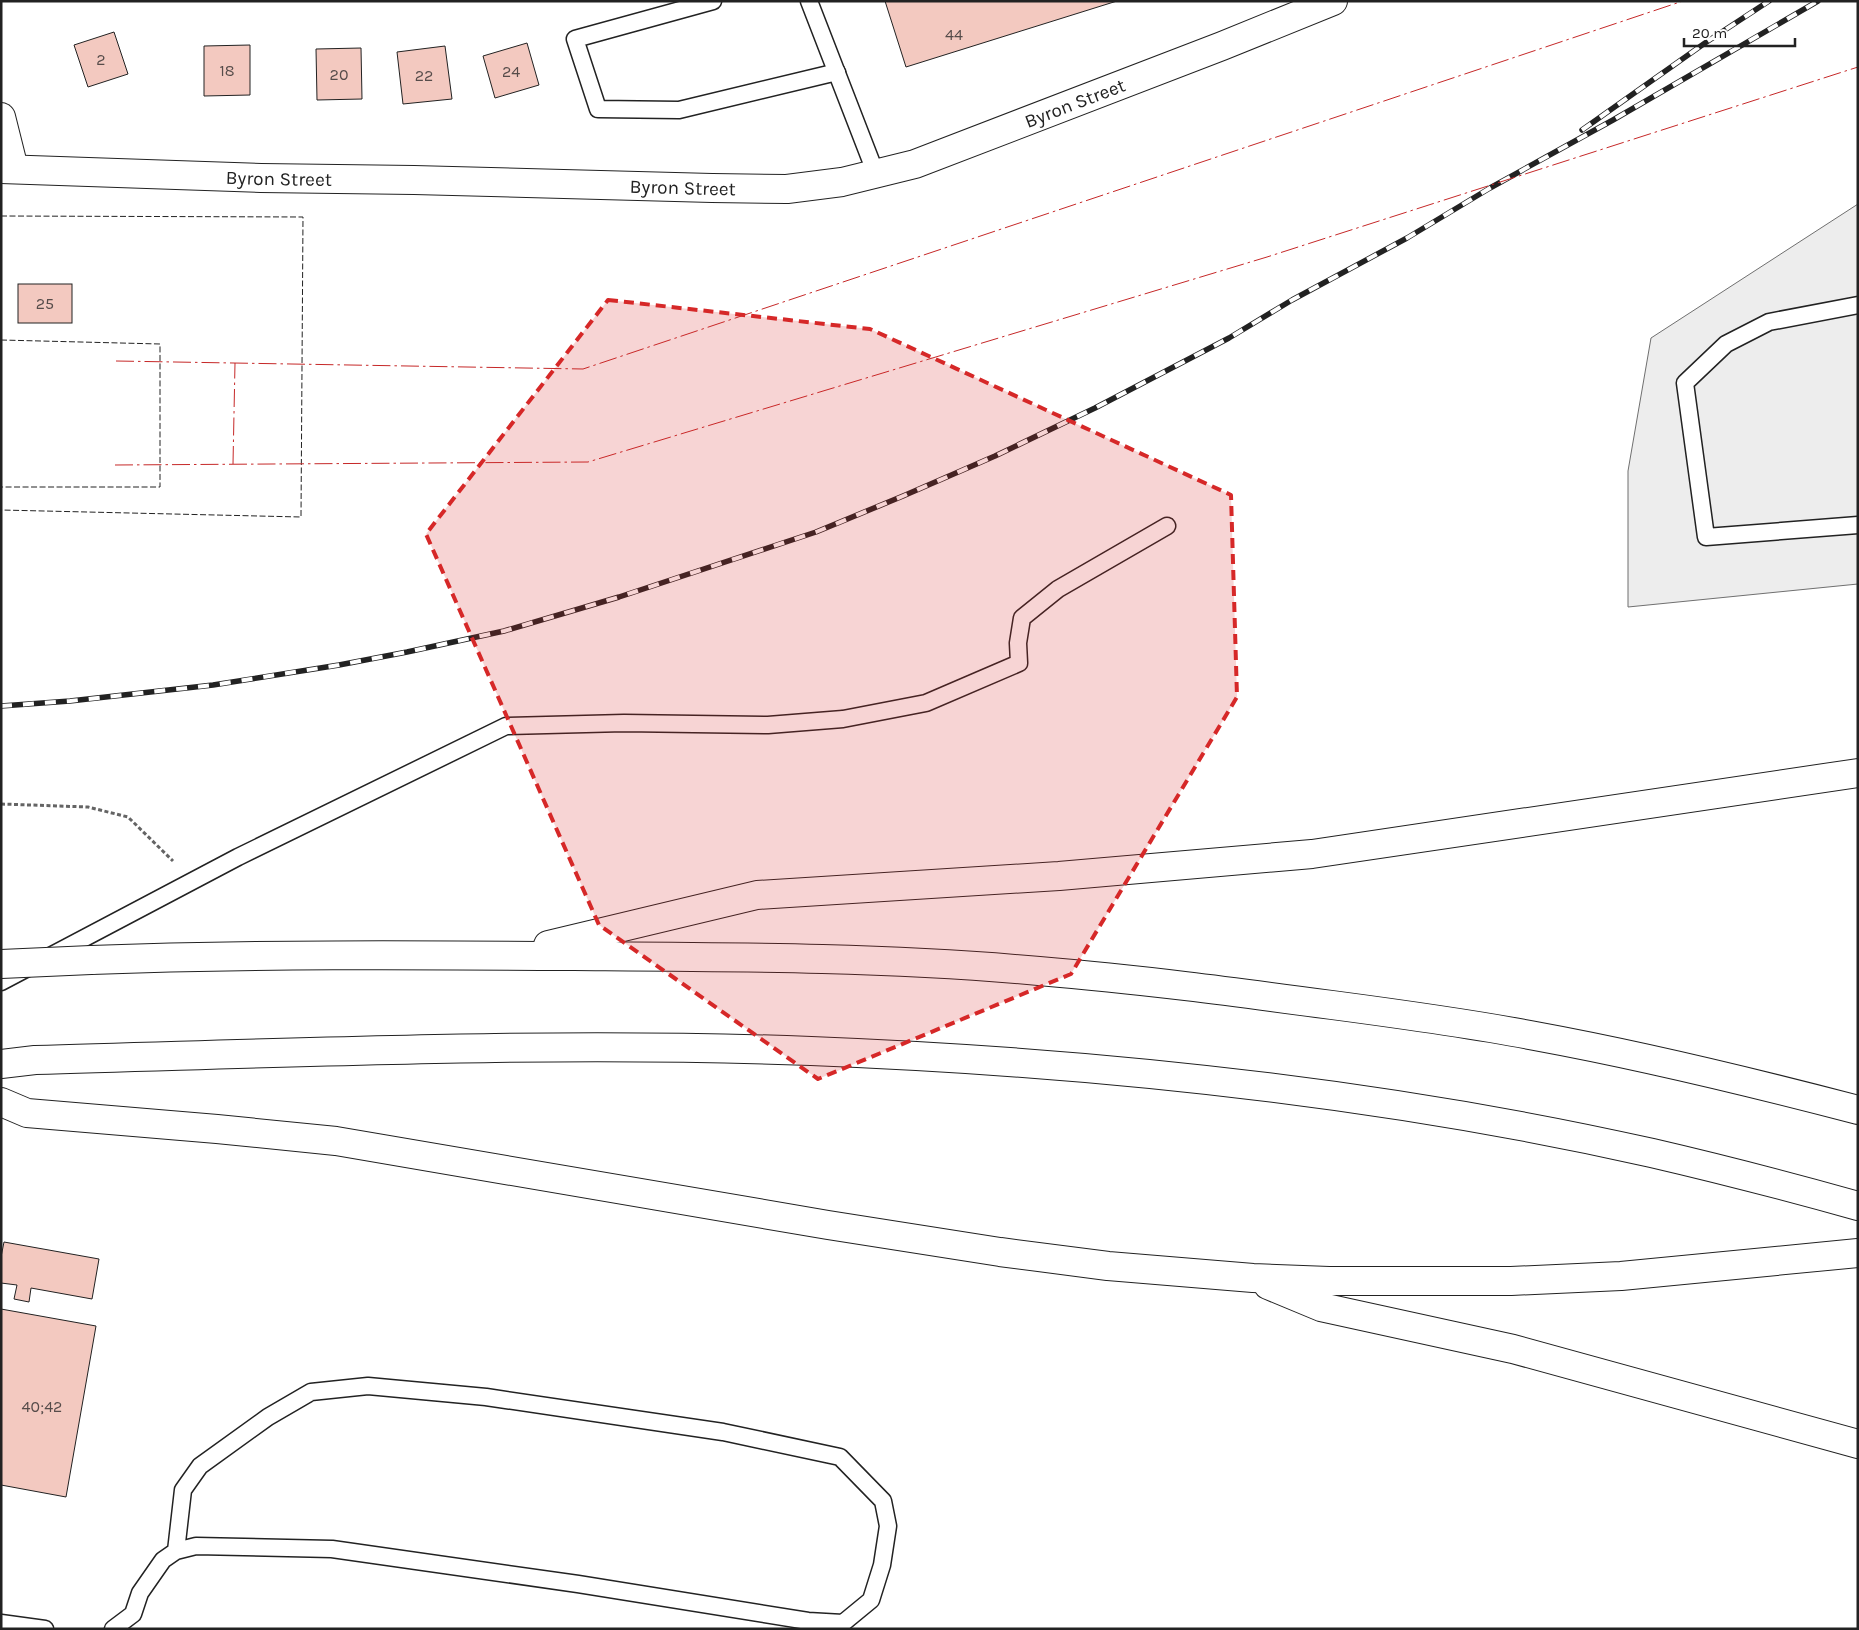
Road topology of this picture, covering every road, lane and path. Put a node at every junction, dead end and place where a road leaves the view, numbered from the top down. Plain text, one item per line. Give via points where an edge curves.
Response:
1 (713, 1) edge
2 (809, 1) edge
3 (1333, 1) edge
4 (837, 72) junction
5 (1, 117) edge
6 (8, 169) edge
7 (876, 174) junction
8 (1858, 305) edge
9 (1858, 525) edge
10 (1167, 526) dead end
11 (1858, 773) edge
12 (1, 804) edge
13 (193, 881) junction
14 (506, 956) junction
15 (1, 964) edge
16 (1, 982) edge
17 (1, 1064) edge
18 (1, 1102) edge
19 (1858, 1110) edge
20 (1858, 1206) edge
21 (1858, 1253) edge
22 (1253, 1278) junction
23 (1858, 1444) edge
24 (176, 1551) junction
25 (1, 1623) edge
26 (45, 1629) edge
27 (114, 1629) edge

1 - 4 lane via 575,39 598,109 679,110
2 - 4 lane
3 - 7 main road, Byron Street via 915,164
4 - 7 lane
5 - 6 main road
6 - 7 main road, Byron Street via 261,178 768,188 842,182
8 - 9 lane via 1769,322 1726,344 1685,383 1706,537
10 - 13 lane via 1058,589 1022,618 1019,663 926,703 843,720 768,724 506,726
11 - 14 main road via 1312,854 1059,876 757,895
12 - 13 path via 88,807 128,817
13 - 16 lane
14 - 15 main road, bridge via 200,956
14 - 19 main road via 784,958 916,963 1038,970 1245,993 1441,1019 1536,1036 1736,1078
17 - 20 main road via 36,1060 483,1047 808,1051 1043,1064 1254,1085 1439,1112 1652,1153
18 - 22 main road via 27,1113 336,1141 1000,1252 1108,1266
21 - 22 main road via 1621,1276 1512,1281
22 - 23 main road via 1321,1307 1513,1349
24 - 24 lane via 196,1546 332,1549 808,1621 843,1623 871,1600 882,1566 888,1526 883,1501 840,1457 723,1432 486,1397 368,1386 311,1392 268,1417 200,1466 183,1490
24 - 27 lane via 163,1560 140,1593 133,1614
25 - 26 lane

